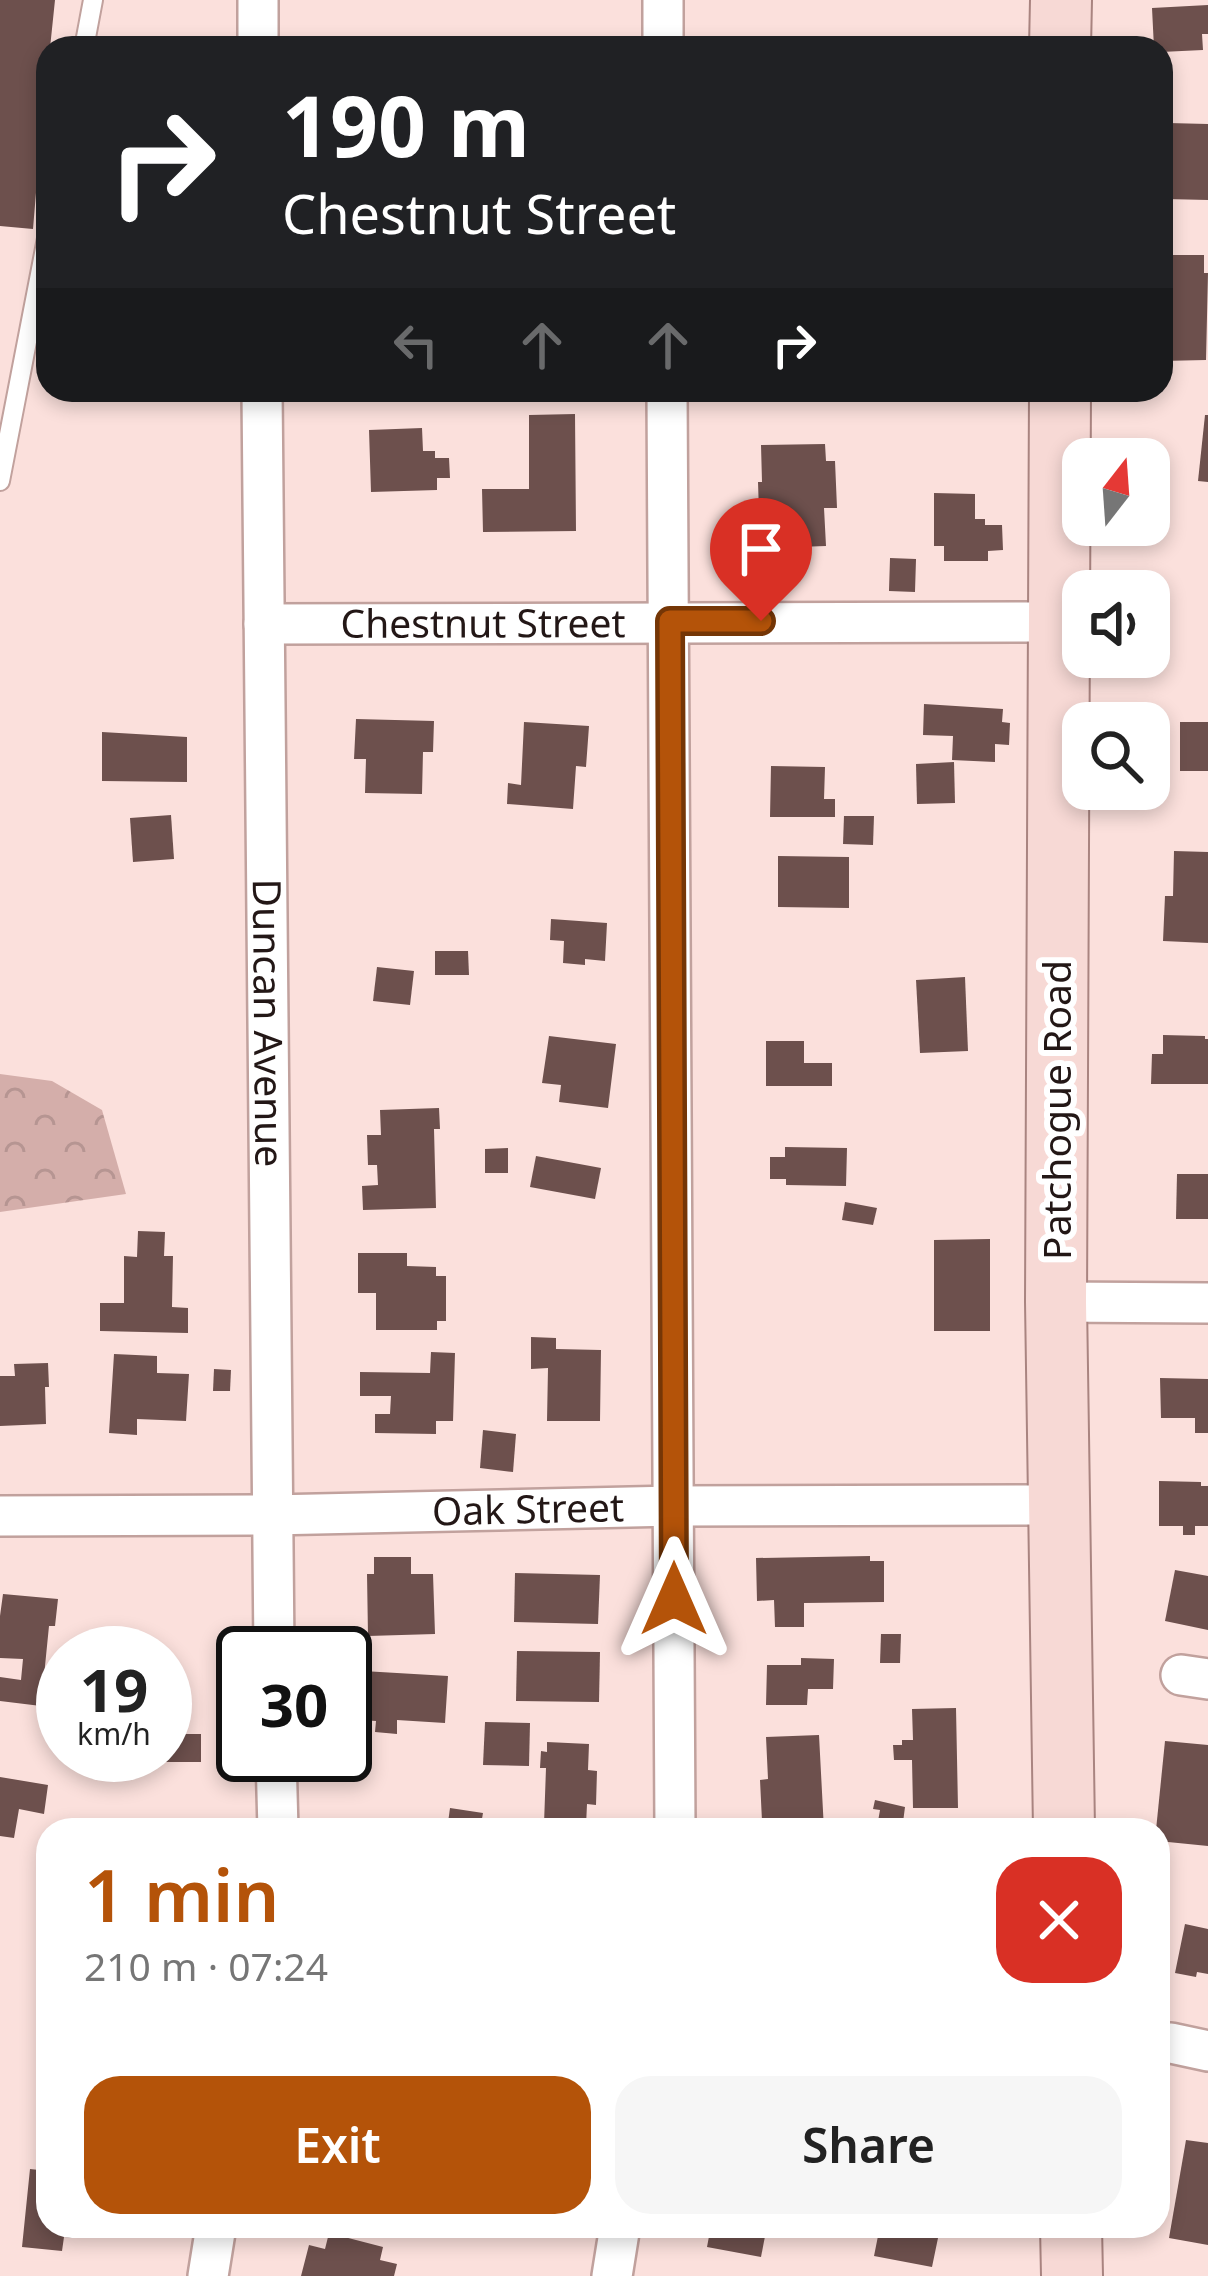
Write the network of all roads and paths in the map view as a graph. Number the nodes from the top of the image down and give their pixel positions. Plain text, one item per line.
1 (93, 0) edge
2 (258, 0) edge
3 (663, 0) edge
4 (1060, 0) edge
5 (86, 36) edge
6 (258, 36) edge
7 (663, 36) edge
8 (1060, 36) edge
9 (36, 295) edge
10 (262, 402) edge
11 (667, 402) edge
12 (1060, 402) edge
13 (0, 481) edge
14 (670, 621) junction
15 (1060, 622) junction
16 (264, 624) junction
17 (1056, 1302) junction
18 (1208, 1303) edge
19 (1058, 1505) junction
20 (674, 1506) junction
21 (271, 1515) junction
22 (0, 1516) edge
23 (273, 1626) edge
24 (277, 1782) edge
25 (278, 1818) edge
26 (675, 1818) edge
27 (1064, 1818) edge
28 (214, 2238) edge
29 (618, 2238) edge
30 (1071, 2238) edge
31 (208, 2276) edge
32 (612, 2276) edge
33 (1072, 2276) edge

1 - 5 lane
2 - 6 street
3 - 7 street
4 - 8 main road
9 - 13 lane
10 - 16 street, Duncan Avenue
11 - 14 street
12 - 15 main road, Patchogue Road
14 - 15 street, Chestnut Street
14 - 16 street, Chestnut Street
14 - 20 street
15 - 17 main road, Patchogue Road
16 - 21 street, Duncan Avenue
17 - 18 street
17 - 19 main road, Patchogue Road
19 - 20 street, Oak Street
19 - 27 main road, Patchogue Road
20 - 21 street, Oak Street
20 - 26 street
21 - 22 street, Oak Street
21 - 23 street, Duncan Avenue
24 - 25 street
28 - 31 street
29 - 32 street
30 - 33 main road

